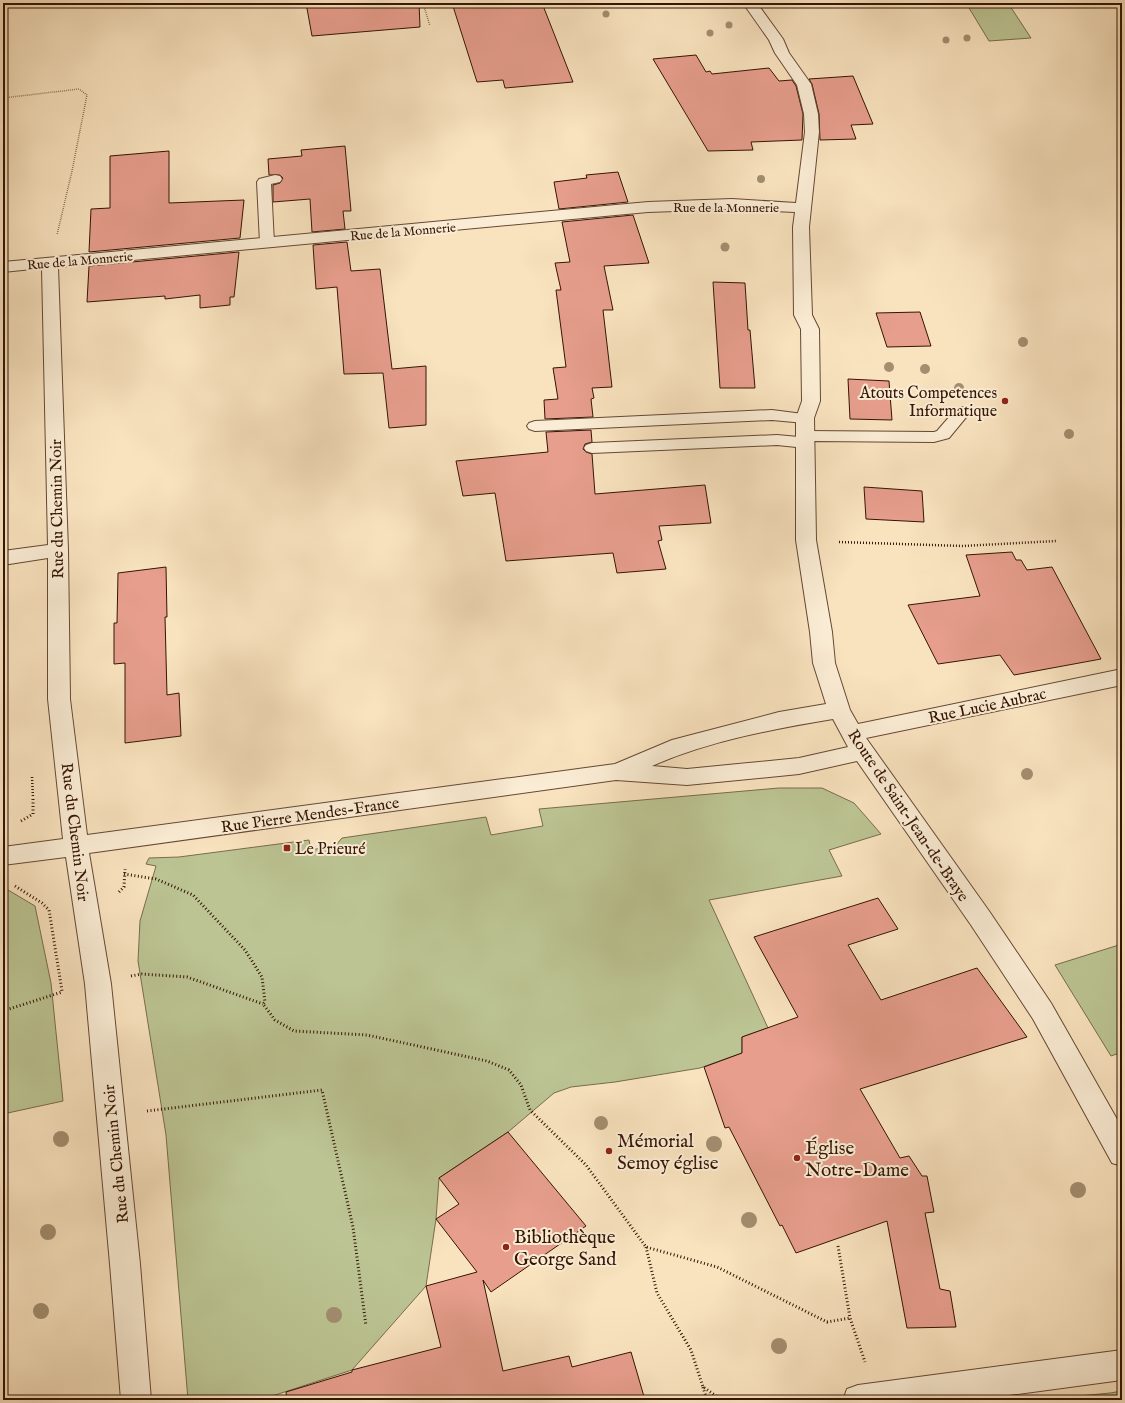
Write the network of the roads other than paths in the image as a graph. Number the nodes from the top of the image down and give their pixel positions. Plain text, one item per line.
1 (750, 3) edge
2 (275, 179) dead end
3 (804, 208) junction
4 (268, 243) junction
5 (50, 262) junction
6 (3, 267) edge
7 (962, 412) dead end
8 (805, 418) junction
9 (535, 426) dead end
10 (806, 440) junction
11 (592, 448) dead end
12 (58, 550) junction
13 (3, 558) edge
14 (1122, 677) edge
15 (839, 710) junction
16 (857, 742) junction
17 (616, 772) junction
18 (76, 845) junction
19 (3, 856) edge
20 (1122, 1154) edge
21 (1122, 1365) edge
22 (136, 1400) edge
23 (858, 1400) edge

1 - 3 street, Route de Saint-Jean-de-Braye
2 - 4 lane
3 - 4 street, Rue de la Monnerie
3 - 8 street, Route de Saint-Jean-de-Braye
4 - 5 street, Rue de la Monnerie
5 - 6 street, Rue de la Monnerie
5 - 12 street, Rue du Chemin Noir
7 - 10 lane
8 - 9 lane
8 - 10 street, Route de Saint-Jean-de-Braye
10 - 11 lane
10 - 15 street, Route de Saint-Jean-de-Braye
12 - 13 street
12 - 18 street, Rue du Chemin Noir
14 - 16 street, Rue Lucie Aubrac
15 - 16 street, Route de Saint-Jean-de-Braye
15 - 17 street, Rue Pierre Mendes-France
16 - 17 street, Rue Pierre Mendes-France
16 - 20 street, Route de Saint-Jean-de-Braye
17 - 18 street, Rue Pierre Mendes-France
18 - 19 street, Rue Pierre Mendes-France
18 - 22 street, Rue du Chemin Noir
21 - 23 street

